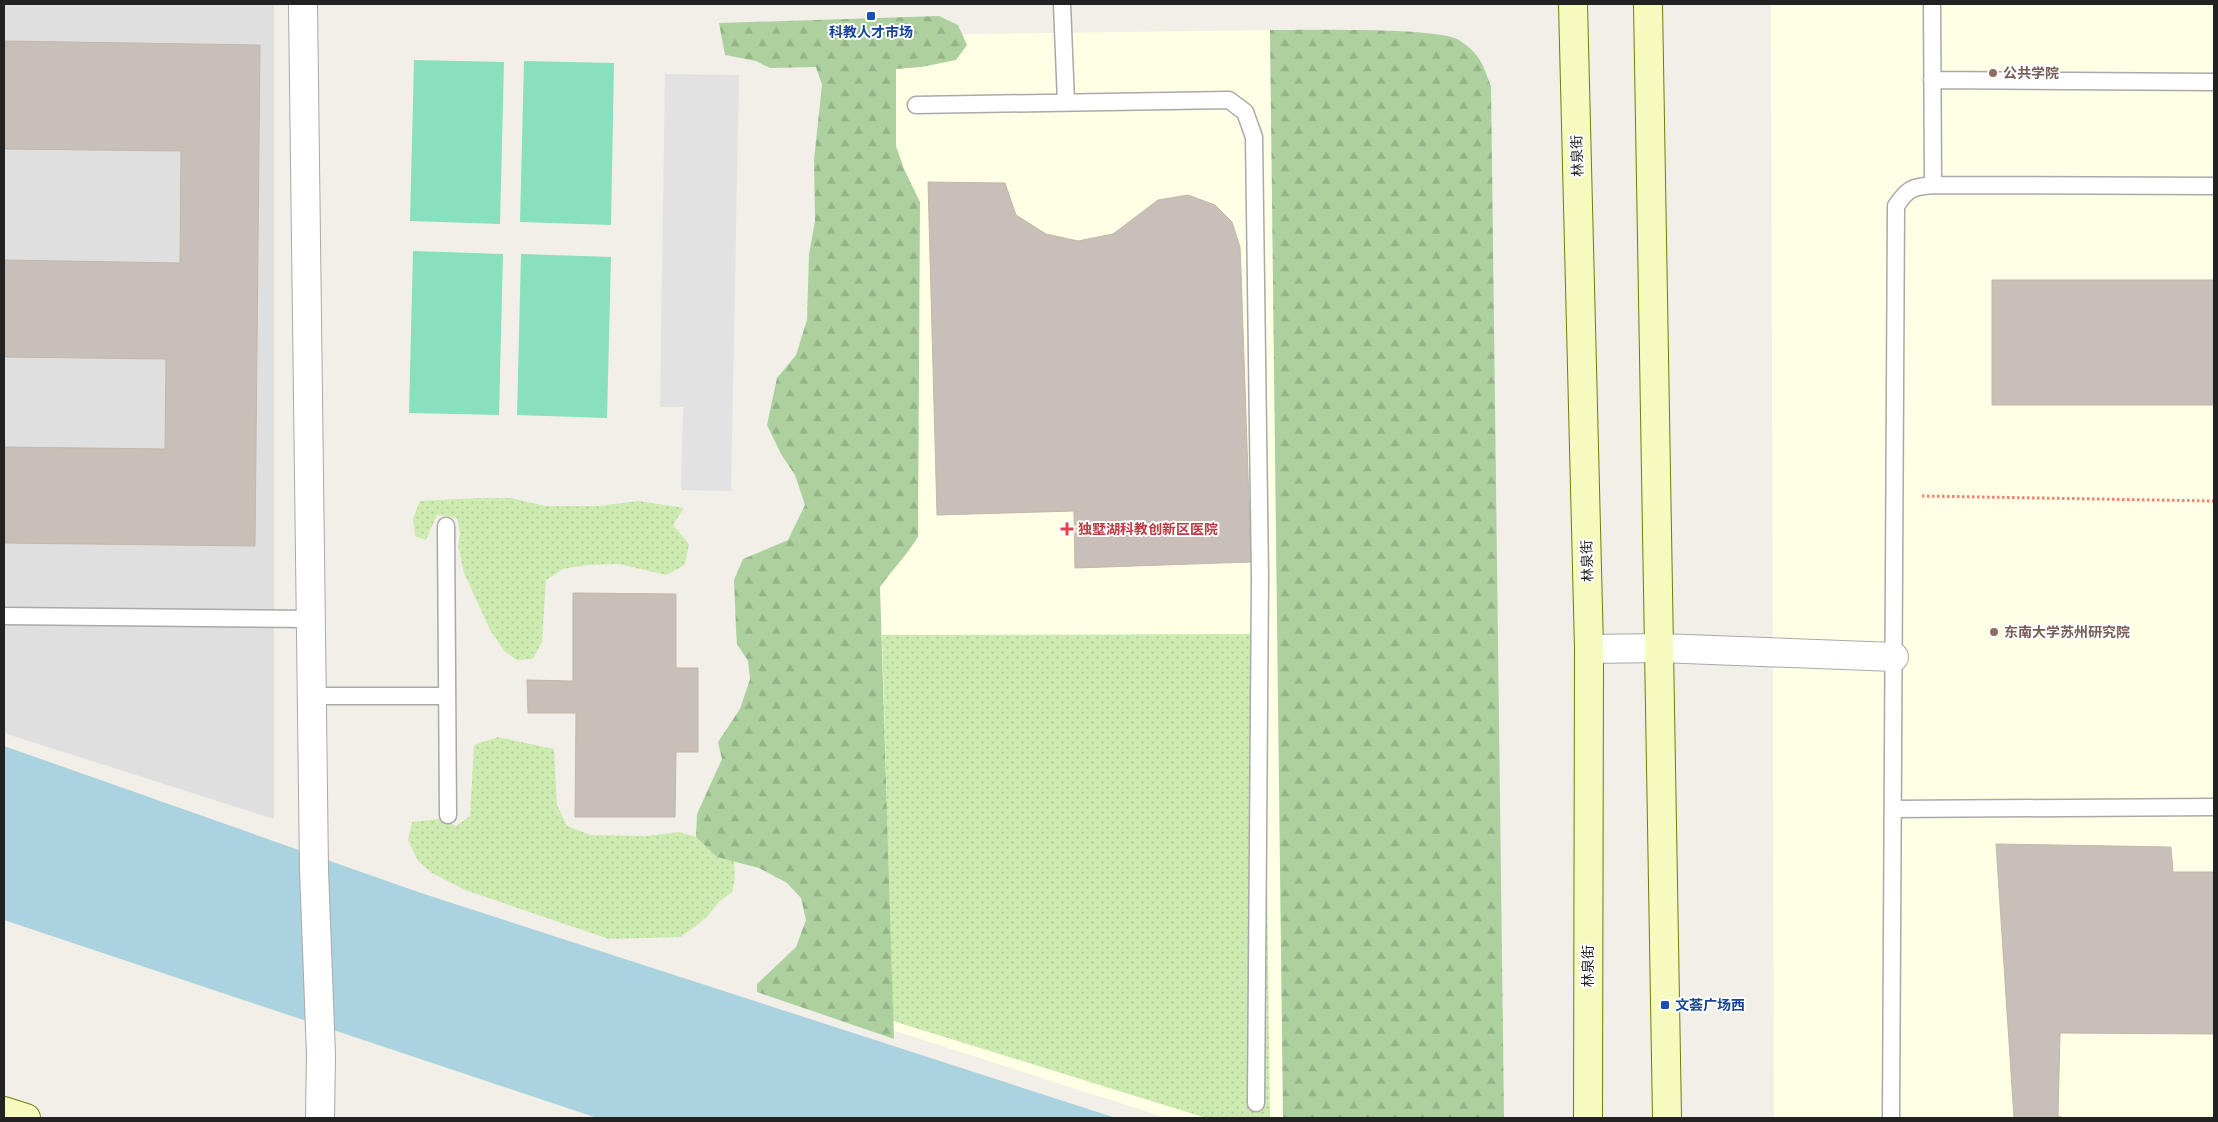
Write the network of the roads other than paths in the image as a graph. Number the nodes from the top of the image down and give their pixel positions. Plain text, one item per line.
1 (303, 4) edge
2 (1062, 4) edge
3 (1572, 4) edge
4 (1648, 4) edge
5 (1932, 4) edge
6 (1932, 80) junction
7 (2214, 82) edge
8 (1066, 102) junction
9 (916, 105) dead end
10 (1933, 185) junction
11 (2214, 186) edge
12 (446, 526) dead end
13 (4, 616) edge
14 (311, 619) junction
15 (1660, 648) junction
16 (1590, 649) junction
17 (1894, 657) junction
18 (312, 696) junction
19 (447, 696) junction
20 (2214, 807) edge
21 (1893, 809) junction
22 (448, 815) dead end
23 (1256, 1103) dead end
24 (4, 1111) edge
25 (26, 1118) edge
26 (320, 1118) edge
27 (1588, 1118) edge
28 (1667, 1118) edge
29 (1892, 1118) edge

1 - 14 street
2 - 8 lane
3 - 16 main road, 林泉街
4 - 15 main road
5 - 6 lane
6 - 7 lane
6 - 10 lane
8 - 9 lane
8 - 23 lane
10 - 11 lane
10 - 17 lane
12 - 19 lane
13 - 14 lane
14 - 18 street
15 - 16 street
15 - 17 street
15 - 28 main road
16 - 27 main road, 林泉街
17 - 21 lane
18 - 19 lane
18 - 26 street
19 - 22 lane
20 - 21 lane
21 - 29 lane
24 - 25 main road

